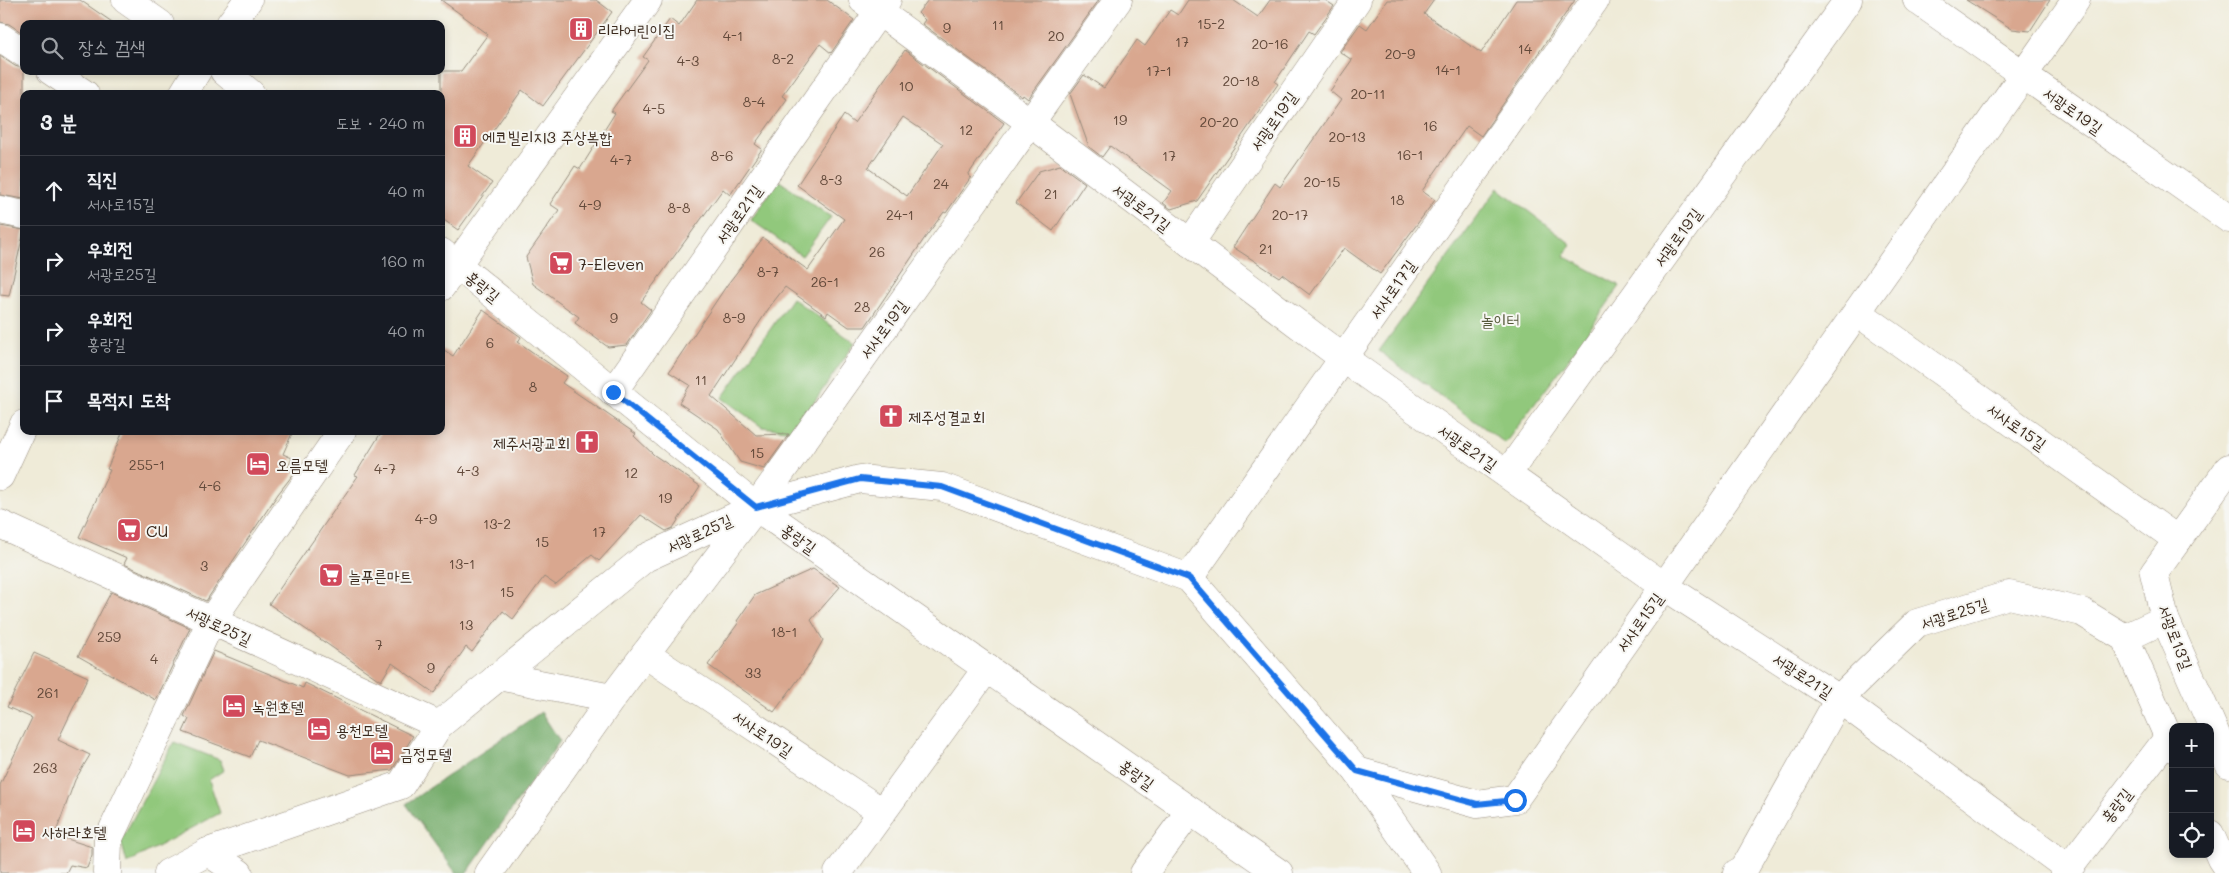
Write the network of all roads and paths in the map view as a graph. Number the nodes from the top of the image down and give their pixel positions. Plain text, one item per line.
1 (126, 0) edge
2 (248, 0) edge
3 (648, 0) edge
4 (1118, 0) edge
5 (1357, 0) edge
6 (1595, 0) edge
7 (1848, 0) edge
8 (1917, 0) edge
9 (2076, 0) edge
10 (876, 4) edge
11 (154, 20) edge
12 (233, 20) edge
13 (0, 37) edge
14 (20, 50) edge
15 (57, 75) edge
16 (195, 75) edge
17 (229, 75) edge
18 (2024, 75) junction
19 (79, 90) edge
20 (185, 90) edge
21 (246, 90) edge
22 (1031, 123) junction
23 (0, 210) edge
24 (20, 214) edge
25 (2229, 219) edge
26 (1190, 243) junction
27 (449, 258) edge
28 (445, 272) edge
29 (1857, 312) junction
30 (1343, 358) junction
31 (613, 392) junction
32 (20, 433) edge
33 (339, 435) edge
34 (2229, 468) edge
35 (1506, 474) junction
36 (0, 476) edge
37 (756, 507) junction
38 (0, 524) edge
39 (2178, 540) junction
40 (1189, 578) junction
41 (1664, 586) junction
42 (2165, 619) junction
43 (211, 621) junction
44 (2125, 638) junction
45 (645, 654) junction
46 (986, 668) junction
47 (498, 676) junction
48 (612, 698) junction
49 (1839, 699) junction
50 (439, 725) junction
51 (2169, 741) edge
52 (2169, 744) edge
53 (2229, 764) edge
54 (1357, 771) junction
55 (1190, 811) junction
56 (882, 812) junction
57 (2214, 842) edge
58 (208, 852) junction
59 (1749, 869) edge
60 (2067, 870) edge
61 (2229, 871) edge
62 (107, 873) edge
63 (168, 873) edge
64 (239, 873) edge
65 (489, 873) edge
66 (838, 873) edge
67 (1144, 873) edge
68 (1279, 873) edge
69 (1427, 873) edge

1 - 11 street
2 - 12 street
3 - 27 street
4 - 22 street, 서사로19길
5 - 26 street, 서광로19길
6 - 30 street, 서사로17길
7 - 35 street, 서광로19길
8 - 18 street, 서광로19길
9 - 18 street, 서사로15길
10 - 22 street, 서광로21길
10 - 31 street, 서광로21길
13 - 14 street
15 - 19 street
16 - 20 street
17 - 21 street
18 - 25 street, 서광로19길
18 - 29 street, 서사로15길
22 - 26 street, 서광로21길
22 - 37 street, 서사로19길
23 - 24 street
26 - 30 street, 서광로21길
27 - 28 street, 홍랑길
27 - 31 street, 홍랑길
29 - 39 street, 서사로15길
29 - 41 street, 서사로15길
30 - 35 street, 서광로21길
30 - 40 street, 서사로17길
31 - 37 street, 홍랑길
32 - 36 street
33 - 43 street
34 - 39 street, 서광로13길
35 - 41 street, 서광로21길
37 - 40 street, 서광로25길
37 - 45 street, 서사로19길
37 - 46 street, 홍랑길
37 - 47 street, 서광로25길
38 - 43 street, 서광로25길
39 - 42 street, 서광로13길
40 - 54 street, 서광로25길
41 - 49 street, 서광로21길
41 - 54 street, 서사로15길
42 - 44 street
42 - 53 street, 서광로13길
43 - 50 street, 서광로25길
43 - 62 street
44 - 49 street, 서광로25길
44 - 51 street
45 - 48 street, 서사로19길
45 - 56 street, 서사로19길
46 - 55 street, 홍랑길
46 - 56 street
47 - 48 street
47 - 50 street, 서광로25길
48 - 65 street, 서사로19길
49 - 59 street, 서광로25길
49 - 60 street, 서광로21길
50 - 58 street, 서광로25길
52 - 60 street, 홍랑길
54 - 69 street, 서광로25길
55 - 67 street
55 - 68 street, 홍랑길
56 - 66 street
57 - 61 street
58 - 63 street, 서광로25길
58 - 64 street

